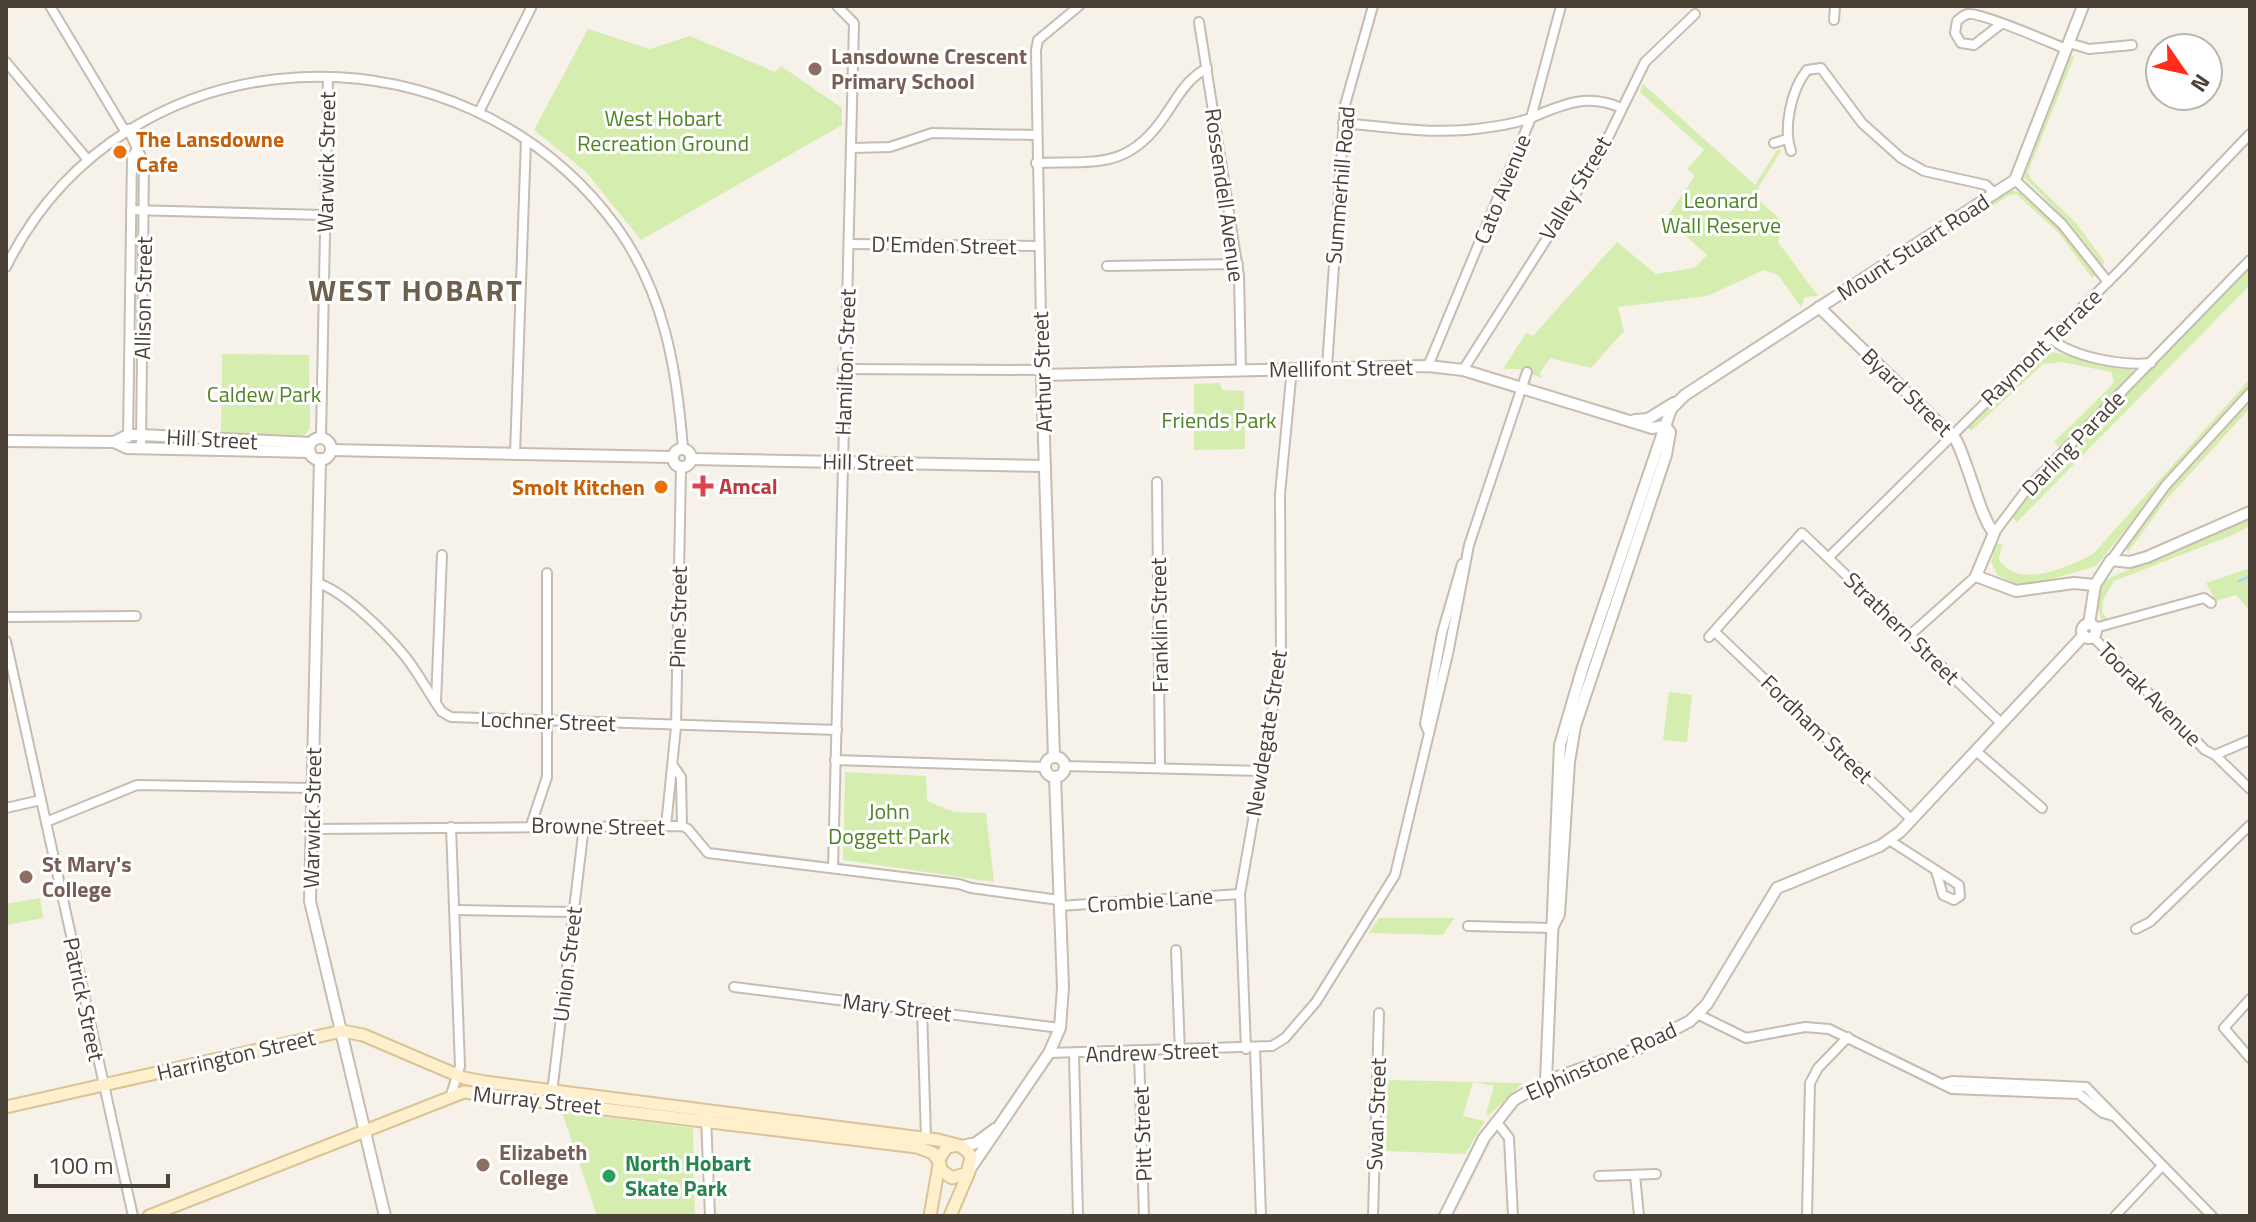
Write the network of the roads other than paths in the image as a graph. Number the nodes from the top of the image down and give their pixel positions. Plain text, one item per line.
1 (50, 6) edge
2 (532, 6) edge
3 (837, 6) edge
4 (1079, 6) edge
5 (1373, 6) edge
6 (1561, 6) edge
7 (1835, 6) edge
8 (2083, 6) edge
9 (1695, 14) dead end
10 (1834, 20) dead end
11 (1199, 22) dead end
12 (2001, 24) junction
13 (2132, 45) dead end
14 (2067, 46) junction
15 (6, 62) edge
16 (1207, 68) junction
17 (328, 77) junction
18 (1621, 108) junction
19 (480, 110) junction
20 (1531, 118) junction
21 (1343, 123) junction
22 (127, 130) junction
23 (2250, 134) edge
24 (1036, 135) junction
25 (1787, 139) junction
26 (526, 140) junction
27 (1774, 143) dead end
28 (852, 148) junction
29 (137, 149) junction
30 (1791, 151) dead end
31 (88, 160) junction
32 (1036, 163) junction
33 (2015, 180) junction
34 (1995, 194) junction
35 (131, 210) junction
36 (144, 210) junction
37 (325, 215) junction
38 (849, 244) junction
39 (1038, 246) junction
40 (2250, 260) edge
41 (1238, 264) junction
42 (1107, 266) dead end
43 (6, 267) edge
44 (2108, 282) junction
45 (1819, 307) junction
46 (2050, 338) junction
47 (2151, 363) junction
48 (1428, 366) junction
49 (1327, 367) junction
50 (1292, 368) junction
51 (843, 369) junction
52 (1241, 370) junction
53 (1463, 370) junction
54 (1527, 372) dead end
55 (1042, 373) junction
56 (1521, 389) junction
57 (2250, 393) edge
58 (1676, 402) junction
59 (1648, 419) junction
60 (1633, 421) junction
61 (1665, 426) junction
62 (128, 435) junction
63 (141, 435) junction
64 (1952, 435) junction
65 (6, 441) edge
66 (114, 442) junction
67 (127, 448) junction
68 (141, 448) junction
69 (315, 448) junction
70 (683, 449) junction
71 (515, 454) junction
72 (672, 457) junction
73 (691, 459) junction
74 (842, 461) junction
75 (1045, 466) junction
76 (681, 467) junction
77 (1157, 482) dead end
78 (2250, 512) edge
79 (1994, 533) junction
80 (442, 555) dead end
81 (1829, 557) junction
82 (2111, 560) junction
83 (547, 573) dead end
84 (1976, 576) junction
85 (317, 583) junction
86 (2095, 585) junction
87 (2211, 603) dead end
88 (136, 616) dead end
89 (6, 617) edge
90 (2090, 631) junction
91 (1910, 635) junction
92 (1715, 636) joint
93 (6, 641) edge
94 (436, 704) junction
95 (548, 719) junction
96 (2001, 723) junction
97 (676, 727) junction
98 (837, 730) junction
99 (2250, 740) edge
100 (1976, 751) junction
101 (2215, 755) junction
102 (1054, 757) junction
103 (835, 760) junction
104 (673, 766) junction
105 (1065, 766) junction
106 (1045, 767) junction
107 (1160, 768) junction
108 (1261, 771) junction
109 (1055, 777) junction
110 (313, 788) junction
111 (2250, 789) edge
112 (41, 800) junction
113 (6, 808) edge
114 (2042, 808) dead end
115 (1912, 820) junction
116 (46, 822) junction
117 (531, 825) junction
118 (2250, 825) edge
119 (584, 826) junction
120 (666, 826) junction
121 (682, 826) junction
122 (451, 827) junction
123 (312, 829) junction
124 (1889, 840) junction
125 (833, 868) junction
126 (1936, 871) dead end
127 (1240, 894) junction
128 (1059, 903) junction
129 (455, 910) junction
130 (573, 912) junction
131 (1468, 926) dead end
132 (1552, 928) junction
133 (2136, 929) dead end
134 (1176, 950) dead end
135 (734, 987) dead end
136 (2250, 999) edge
137 (922, 1009) junction
138 (1379, 1013) dead end
139 (1699, 1015) junction
140 (1060, 1028) junction
141 (342, 1031) junction
142 (1848, 1037) junction
143 (1250, 1049) junction
144 (1180, 1052) junction
145 (1049, 1053) junction
146 (1139, 1053) junction
147 (1074, 1055) junction
148 (2250, 1058) edge
149 (459, 1076) junction
150 (1546, 1081) junction
151 (103, 1086) junction
152 (451, 1095) junction
153 (552, 1096) junction
154 (6, 1107) edge
155 (706, 1115) junction
156 (1496, 1121) junction
157 (997, 1128) junction
158 (365, 1129) junction
159 (926, 1137) junction
160 (960, 1146) junction
161 (939, 1164) junction
162 (2162, 1166) junction
163 (970, 1170) junction
164 (1656, 1174) dead end
165 (1635, 1175) junction
166 (1599, 1176) dead end
167 (133, 1216) edge
168 (149, 1216) edge
169 (385, 1216) edge
170 (710, 1216) edge
171 (930, 1216) edge
172 (950, 1216) edge
173 (1078, 1216) edge
174 (1144, 1216) edge
175 (1261, 1216) edge
176 (1373, 1216) edge
177 (1445, 1216) edge
178 (1513, 1216) edge
179 (1639, 1216) edge
180 (1807, 1216) edge
181 (2115, 1216) edge
182 (2212, 1216) edge

1 - 22 street, Allison Street
2 - 19 street
3 - 28 street, Hamilton Street
4 - 24 street, Arthur Street
5 - 21 street, Summerhill Road
6 - 20 street, Cato Avenue
7 - 10 street
8 - 14 street
9 - 18 street, Valley Street
11 - 16 street, Rossendell Avenue
12 - 12 street
12 - 14 street
13 - 14 street
14 - 33 street
15 - 31 street
16 - 32 street
16 - 41 street, Rossendell Avenue
17 - 19 street
17 - 22 street
17 - 37 street, Warwick Street
18 - 20 street
18 - 53 street, Valley Street
19 - 26 street
20 - 21 street
20 - 48 street, Cato Avenue
21 - 49 street, Summerhill Road
22 - 29 street, Allison Street
22 - 31 street
23 - 44 street, Raymont Terrace
24 - 28 street
24 - 32 street, Arthur Street
25 - 27 street
25 - 30 street
25 - 34 street
26 - 70 street
26 - 71 street
28 - 38 street, Hamilton Street
29 - 35 street, Allison Street
29 - 36 street, Allison Street
31 - 43 street
32 - 39 street, Arthur Street
33 - 34 street, Mount Stuart Road
33 - 44 street
34 - 45 street, Mount Stuart Road
35 - 36 street
35 - 62 street, Allison Street
36 - 37 street
36 - 63 street, Allison Street
37 - 69 street, Warwick Street
38 - 39 street, D'Emden Street
38 - 51 street, Hamilton Street
39 - 55 street, Arthur Street
40 - 47 street, Darling Parade
41 - 42 street
41 - 52 street, Rossendell Avenue
44 - 46 street, Raymont Terrace
45 - 58 street, Mount Stuart Road
45 - 64 street, Byard Street
46 - 47 street
46 - 64 street, Raymont Terrace
47 - 79 street, Darling Parade
48 - 49 street, Mellifont Street
48 - 53 street, Mellifont Street
49 - 50 street, Mellifont Street
50 - 52 street, Mellifont Street
50 - 108 street, Newdegate Street
51 - 55 street
51 - 74 street, Hamilton Street
52 - 55 street, Mellifont Street
53 - 56 street, Mellifont Street
54 - 56 street
55 - 75 street, Arthur Street
56 - 60 street, Mellifont Street
56 - 143 street
57 - 82 street
58 - 59 street, Mellifont Street
58 - 61 street
59 - 60 street, Mellifont Street
59 - 61 street, Mellifont Street
60 - 61 street, Mellifont Street
61 - 132 street
62 - 63 street, Hill Street
62 - 66 street, Hill Street
62 - 67 street, Allison Street
63 - 68 street, Allison Street
63 - 69 street, Hill Street
64 - 79 street, Byard Street
64 - 81 street, Raymont Terrace
65 - 66 street, Hill Street
66 - 67 street, Hill Street
67 - 68 street, Hill Street
68 - 69 street, Hill Street
69 - 71 street
69 - 85 street, Warwick Street
70 - 72 street
70 - 73 street
71 - 72 street
72 - 76 street
73 - 74 street, Hill Street
73 - 76 street
74 - 75 street, Hill Street
74 - 98 street, Hamilton Street
75 - 102 street, Arthur Street
76 - 97 street, Pine Street
77 - 107 street, Franklin Street
78 - 82 street
79 - 84 street, Darling Parade
80 - 94 street
81 - 91 street, Strathern Street
81 - 92 street, Strathern Street
82 - 86 street
83 - 95 street
84 - 86 street
84 - 91 street, Darling Parade
85 - 94 street
85 - 110 street, Warwick Street
86 - 90 street
87 - 90 street
88 - 89 street
90 - 96 street, Elphinstone Road
90 - 101 street, Toorak Avenue
91 - 96 street, Strathern Street
92 - 115 street, Fordham Street
93 - 112 street, Patrick Street
94 - 95 street, Lochner Street
95 - 97 street, Lochner Street
95 - 117 street
96 - 100 street, Elphinstone Road
97 - 98 street, Lochner Street
97 - 104 street, Pine Street
98 - 103 street, Hamilton Street
99 - 101 street, Toorak Avenue
100 - 114 street
100 - 115 street, Elphinstone Road
101 - 111 street
102 - 105 street
102 - 106 street
103 - 106 street
103 - 125 street, Hamilton Street
104 - 120 street, Pine Street
104 - 121 street, Pine Street
105 - 107 street
105 - 109 street
106 - 109 street
107 - 108 street
108 - 127 street, Newdegate Street
109 - 128 street
110 - 116 street
110 - 123 street, Warwick Street
112 - 113 street
112 - 116 street, Patrick Street
115 - 124 street, Elphinstone Road
116 - 151 street, Patrick Street
117 - 119 street, Browne Street
117 - 122 street, Browne Street
118 - 133 street
119 - 120 street, Browne Street
119 - 130 street, Union Street
120 - 121 street, Browne Street
121 - 125 street, Browne Street
122 - 123 street, Browne Street
122 - 129 street
123 - 141 street, Warwick Street
124 - 126 street
124 - 139 street, Elphinstone Road
125 - 128 street, Browne Street
127 - 128 street, Crombie Lane
127 - 143 street, Newdegate Street
128 - 140 street
129 - 130 street
129 - 149 street
130 - 153 street, Union Street
131 - 132 street
132 - 150 street
134 - 144 street
135 - 137 street, Mary Street
136 - 148 street
137 - 140 street, Mary Street
137 - 159 street
138 - 176 street, Swan Street
139 - 142 street
139 - 150 street, Elphinstone Road
140 - 145 street
141 - 149 main road, Harrington Street
141 - 151 main road, Harrington Street
141 - 158 street, Warwick Street
142 - 162 street
142 - 180 street
143 - 144 street, Andrew Street
143 - 175 street, Newdegate Street
144 - 146 street, Andrew Street
145 - 147 street, Andrew Street
145 - 157 street
146 - 147 street, Andrew Street
146 - 174 street, Pitt Street
147 - 173 street
149 - 152 street
149 - 153 main road, Murray Street
150 - 156 street, Elphinstone Road
151 - 154 main road, Harrington Street
151 - 167 street, Patrick Street
152 - 153 main road, Murray Street
152 - 158 main road, Murray Street
153 - 155 main road, Murray Street
155 - 159 main road, Murray Street
155 - 161 main road, Murray Street
155 - 170 street
156 - 177 street, Elphinstone Road
156 - 178 street
157 - 160 street
157 - 163 street
158 - 168 main road, Murray Street
158 - 169 street, Warwick Street
159 - 160 main road, Murray Street
160 - 161 main road
160 - 163 main road
161 - 163 main road
161 - 171 main road
162 - 181 street
162 - 182 street
163 - 172 main road
164 - 165 street
165 - 166 street
165 - 179 street

